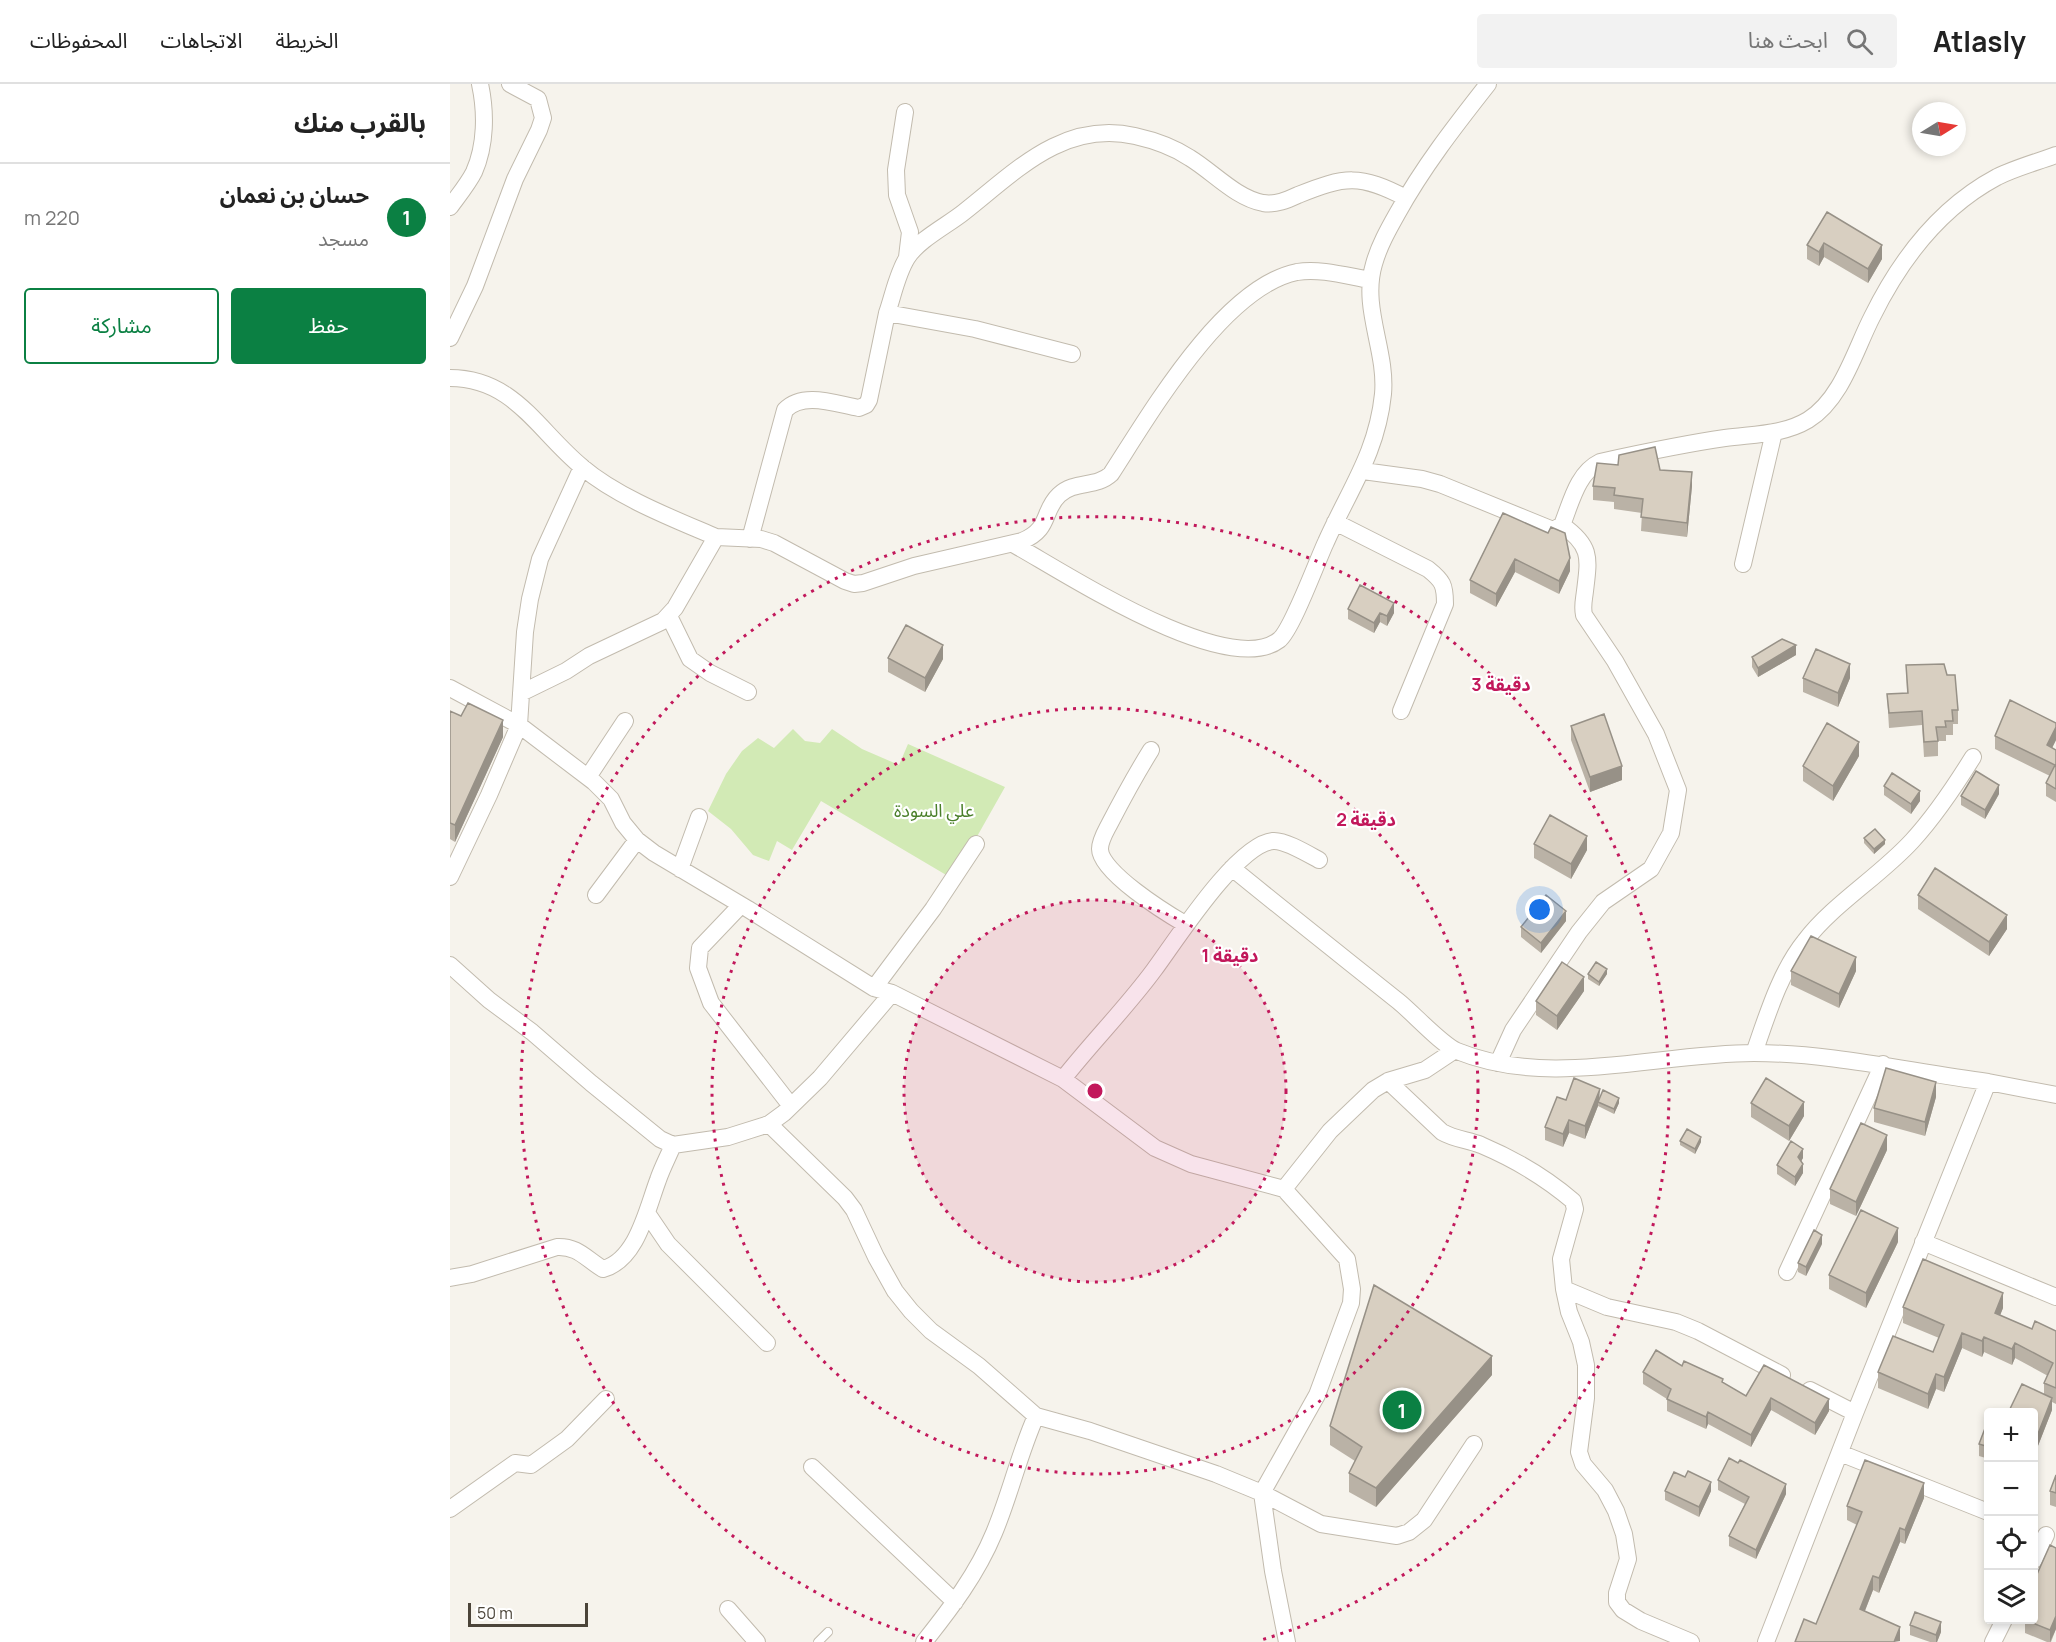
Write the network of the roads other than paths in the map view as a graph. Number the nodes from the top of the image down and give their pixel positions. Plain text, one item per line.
1 (480, 84) edge
2 (510, 84) edge
3 (1488, 84) edge
4 (905, 112) dead end
5 (2056, 154) edge
6 (1406, 198) junction
7 (450, 207) edge
8 (907, 257) junction
9 (1370, 280) junction
10 (887, 313) junction
11 (450, 338) edge
12 (1072, 354) dead end
13 (450, 378) edge
14 (1774, 432) junction
15 (582, 467) junction
16 (1363, 471) junction
17 (1335, 522) junction
18 (1562, 525) junction
19 (716, 537) junction
20 (750, 539) junction
21 (1013, 544) junction
22 (1743, 564) dead end
23 (669, 616) junction
24 (450, 688) edge
25 (748, 692) dead end
26 (521, 693) junction
27 (1401, 711) dead end
28 (625, 721) dead end
29 (519, 725) junction
30 (1151, 750) dead end
31 (1973, 757) dead end
32 (588, 777) junction
33 (699, 817) dead end
34 (637, 840) junction
35 (976, 844) dead end
36 (1319, 860) dead end
37 (1232, 868) junction
38 (680, 869) junction
39 (450, 877) edge
40 (596, 895) dead end
41 (741, 905) junction
42 (1185, 924) junction
43 (450, 965) edge
44 (874, 988) junction
45 (892, 993) junction
46 (1455, 1050) junction
47 (1754, 1053) junction
48 (1497, 1063) junction
49 (1883, 1065) junction
50 (1063, 1079) junction
51 (1388, 1081) junction
52 (1988, 1082) junction
53 (2056, 1095) edge
54 (791, 1106) junction
55 (769, 1124) junction
56 (673, 1145) junction
57 (1284, 1189) junction
58 (647, 1213) junction
59 (1923, 1242) junction
60 (1786, 1272) dead end
61 (450, 1278) edge
62 (1564, 1289) junction
63 (2056, 1297) edge
64 (767, 1343) dead end
65 (606, 1398) dead end
66 (1855, 1413) junction
67 (1036, 1416) junction
68 (1474, 1444) dead end
69 (1840, 1453) junction
70 (812, 1467) dead end
71 (1262, 1493) junction
72 (450, 1509) edge
73 (1984, 1510) edge
74 (2045, 1535) edge
75 (2038, 1551) edge
76 (955, 1602) junction
77 (728, 1609) dead end
78 (2002, 1624) edge
79 (828, 1632) dead end
80 (758, 1642) edge
81 (818, 1642) edge
82 (924, 1642) edge
83 (1287, 1642) edge
84 (1691, 1642) edge
85 (1766, 1642) edge
86 (1993, 1642) edge

1 - 7 street
2 - 11 street
3 - 6 street
4 - 8 street
5 - 14 street
6 - 8 street
6 - 9 street
8 - 10 street
9 - 16 street
9 - 21 street
10 - 12 street
10 - 20 street
13 - 15 street
14 - 18 street
14 - 22 street
15 - 19 street
15 - 26 street
16 - 17 street
16 - 18 street
17 - 21 street
17 - 27 street
18 - 48 street
19 - 20 street
19 - 23 street
20 - 21 street
23 - 25 street
23 - 26 street
24 - 29 street
26 - 29 street
28 - 32 street
29 - 32 street
29 - 39 street
30 - 42 street
31 - 47 street
32 - 34 street
33 - 38 street
34 - 38 street
34 - 40 street
35 - 44 street
36 - 37 street
37 - 42 street
37 - 46 street
38 - 41 street
41 - 44 street
41 - 54 street
42 - 50 street
43 - 56 street
44 - 45 street
45 - 50 street
45 - 54 street
46 - 48 street
46 - 51 street
47 - 48 street
47 - 49 street
49 - 52 street
49 - 60 street
50 - 57 street
51 - 57 street
51 - 62 street
52 - 53 street
52 - 59 street
54 - 55 street
55 - 56 street
55 - 67 street
56 - 58 street
57 - 71 street
58 - 61 street
58 - 64 street
59 - 63 street
59 - 66 street
62 - 66 street
62 - 84 street
65 - 72 street
66 - 69 street
67 - 71 street
67 - 76 street
68 - 71 street
69 - 73 street
69 - 85 street
70 - 76 street
71 - 83 street
74 - 75 street
76 - 82 street
77 - 80 street
78 - 86 street
79 - 81 lane

